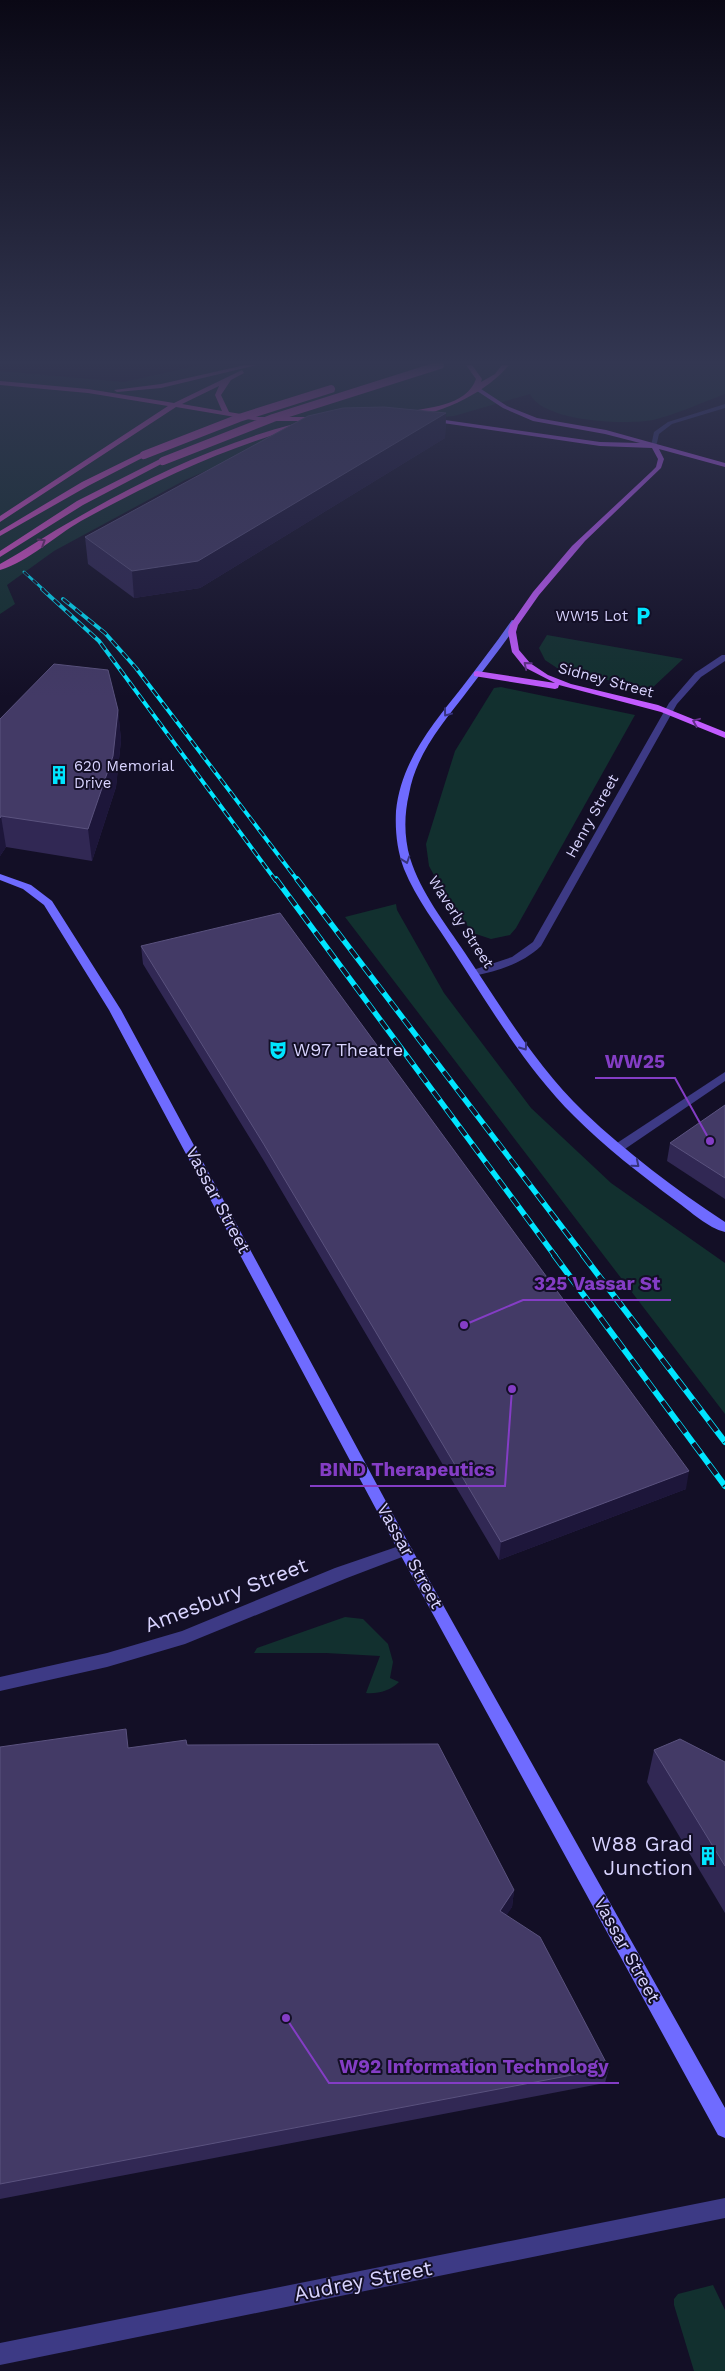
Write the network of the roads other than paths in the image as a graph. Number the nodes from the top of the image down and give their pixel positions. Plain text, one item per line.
1 (67, 476) edge
2 (103, 476) edge
3 (134, 476) edge
4 (165, 476) edge
5 (650, 476) edge
6 (0, 520) edge
7 (0, 534) edge
8 (0, 556) edge
9 (0, 567) edge
10 (515, 622) junction
11 (725, 657) edge
12 (477, 674) junction
13 (587, 691) junction
14 (668, 711) junction
15 (725, 735) edge
16 (0, 877) edge
17 (474, 973) junction
18 (725, 1076) edge
19 (618, 1148) junction
20 (725, 1228) edge
21 (405, 1550) junction
22 (0, 1684) edge
23 (725, 2128) edge
24 (725, 2208) edge
25 (0, 2354) edge

1 - 6 highway
2 - 7 highway, bridge
3 - 8 highway, bridge
9 -> 4 highway
5 - 10 main road, Waverly Street
10 - 12 main road, Waverly Street
13 -> 10 main road, Sidney Street
11 - 14 street, Henry Street
12 - 13 main road
12 -> 17 main road, Waverly Street
13 - 14 main road, Sidney Street
15 -> 14 main road, Sidney Street
14 - 17 street, Henry Street
16 - 21 main road, Vassar Street
17 -> 19 main road, Waverly Street
18 - 19 street
19 -> 20 main road, Waverly Street
21 - 22 street, Amesbury Street
21 - 23 main road, Vassar Street
24 - 25 street, Audrey Street

